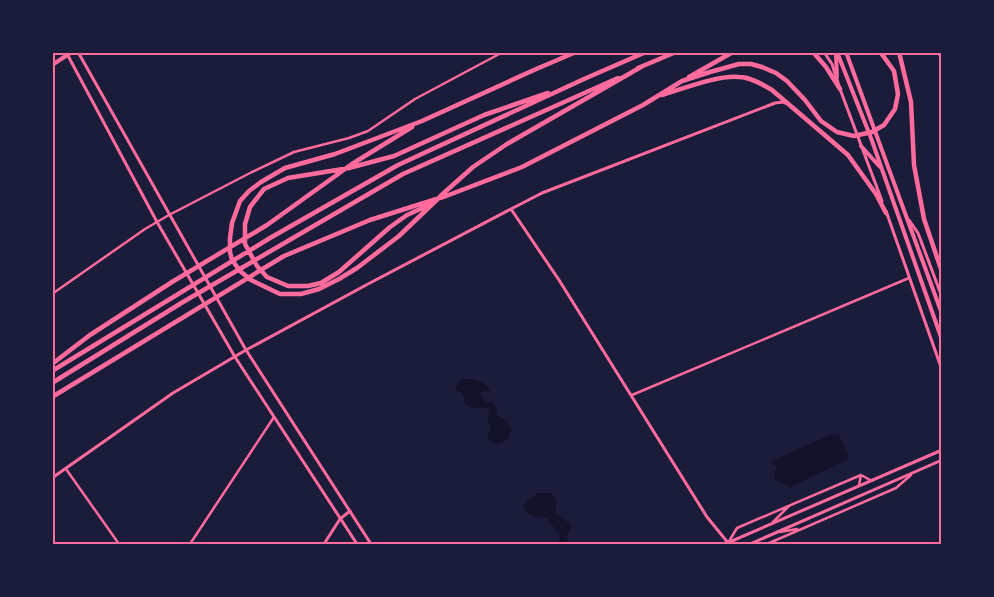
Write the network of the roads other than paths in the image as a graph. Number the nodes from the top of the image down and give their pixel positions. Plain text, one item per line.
1 (72, 52) edge
2 (78, 52) edge
3 (503, 52) edge
4 (576, 52) edge
5 (646, 52) edge
6 (676, 52) edge
7 (733, 52) edge
8 (812, 52) edge
9 (824, 52) edge
10 (836, 52) edge
11 (846, 52) edge
12 (880, 52) edge
13 (899, 52) edge
14 (67, 54) edge
15 (52, 65) edge
16 (641, 67) junction
17 (837, 77) junction
18 (682, 81) junction
19 (573, 84) junction
20 (840, 89) junction
21 (656, 97) junction
22 (792, 107) junction
23 (422, 121) junction
24 (861, 146) junction
25 (881, 168) junction
26 (446, 196) junction
27 (511, 209) junction
28 (886, 212) junction
29 (906, 214) junction
30 (169, 215) junction
31 (157, 222) junction
32 (942, 272) edge
33 (909, 278) junction
34 (52, 294) edge
35 (942, 297) edge
36 (942, 314) edge
37 (942, 340) edge
38 (246, 350) junction
39 (235, 357) junction
40 (52, 364) edge
41 (942, 370) edge
42 (52, 371) edge
43 (52, 383) edge
44 (632, 395) junction
45 (52, 397) edge
46 (274, 417) junction
47 (942, 450) edge
48 (942, 460) edge
49 (66, 469) junction
50 (913, 472) junction
51 (861, 475) junction
52 (52, 478) edge
53 (872, 480) junction
54 (858, 486) junction
55 (790, 505) junction
56 (350, 511) junction
57 (340, 519) junction
58 (772, 524) junction
59 (800, 529) junction
60 (776, 533) junction
61 (119, 544) edge
62 (190, 544) edge
63 (324, 544) edge
64 (357, 544) edge
65 (372, 544) edge
66 (714, 544) edge
67 (727, 544) edge
68 (750, 544) edge
69 (767, 544) edge

1 - 14 main road
2 - 30 street
3 - 30 street
4 - 23 highway
5 - 19 highway
6 - 16 highway
7 - 18 highway
8 - 20 highway
9 - 17 street
10 - 17 main road
10 - 25 main road
11 - 29 main road
12 - 18 highway
13 - 32 highway
14 - 15 main road
14 - 31 street
16 - 23 highway
16 - 43 highway
17 - 20 street
18 - 21 highway
19 - 26 highway
19 - 42 highway
20 - 24 street
21 - 22 highway
21 - 26 highway
22 - 27 street
22 - 28 highway
23 - 40 highway
24 - 25 main road
24 - 28 street
25 - 37 main road
26 - 45 highway
27 - 38 street
27 - 44 street
28 - 33 street
29 - 35 street
29 - 36 main road
30 - 31 street
30 - 38 street
31 - 34 street
31 - 39 street
33 - 41 street
33 - 44 street
38 - 39 street
38 - 56 street
39 - 46 street
39 - 49 street
44 - 67 street
46 - 57 street
46 - 62 street
47 - 53 street
48 - 50 street
49 - 52 street
49 - 61 street
50 - 59 street
50 - 60 street
51 - 53 street
51 - 54 street
51 - 55 street
53 - 54 street
54 - 58 street
55 - 58 street
55 - 67 street
56 - 57 street
56 - 65 street
57 - 63 street
57 - 64 street
58 - 67 street
59 - 60 street
59 - 69 street
60 - 68 street
66 - 67 street

